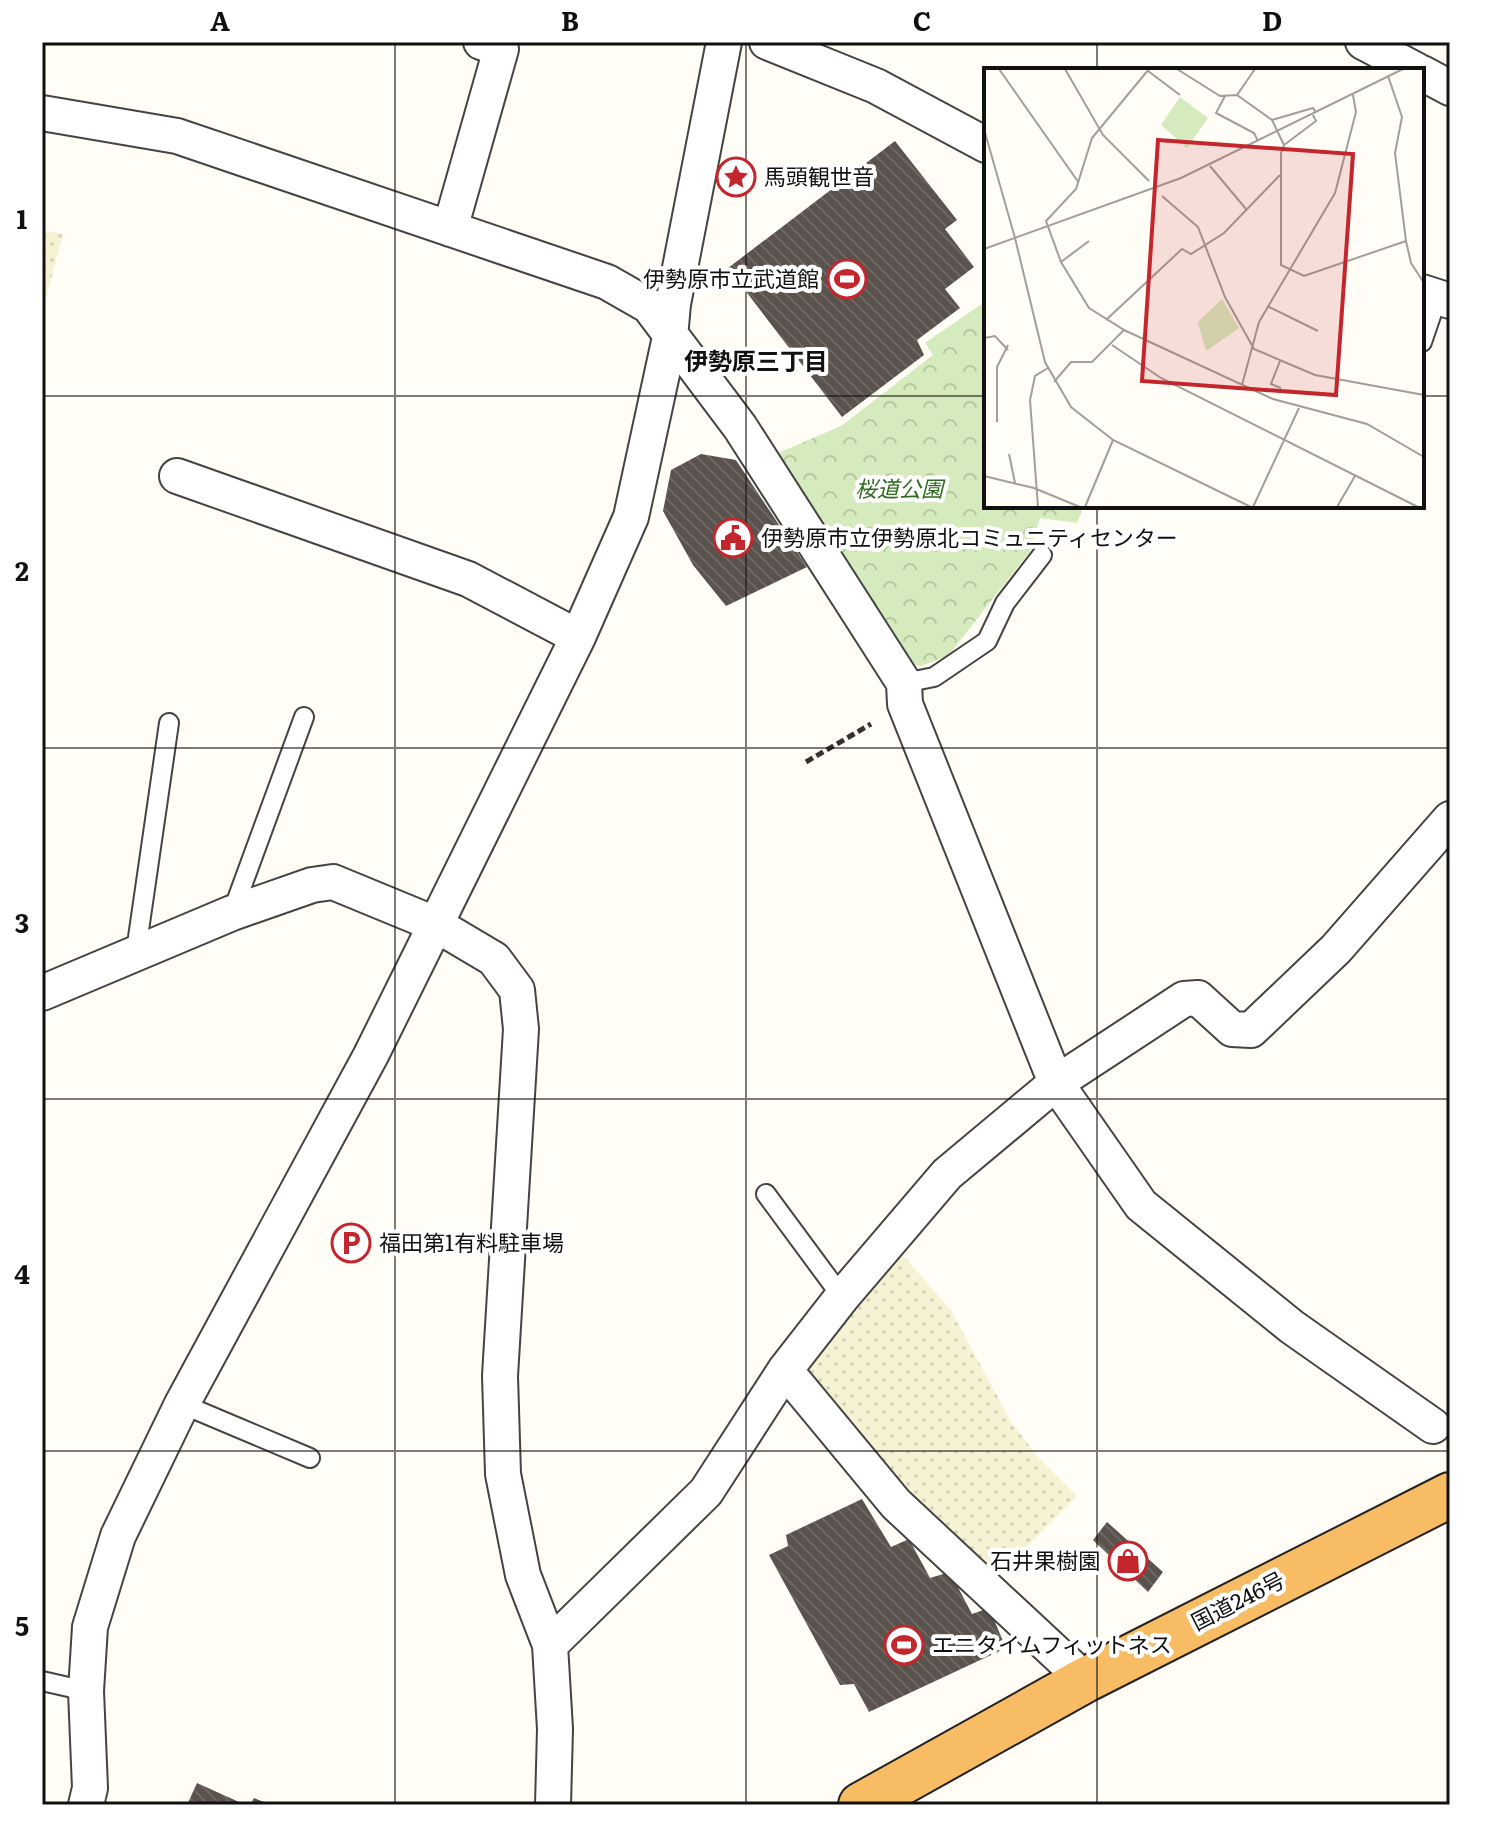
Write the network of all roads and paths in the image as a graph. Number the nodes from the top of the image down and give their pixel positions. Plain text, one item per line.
1 (481, 42) edge
2 (724, 42) edge
3 (767, 42) edge
4 (1363, 42) edge
5 (1412, 68) edge
6 (1424, 74) edge
7 (1450, 88) edge
8 (42, 113) edge
9 (984, 144) edge
10 (450, 229) junction
11 (1436, 297) edge
12 (1424, 336) edge
13 (670, 337) junction
14 (177, 476) dead end
15 (1042, 555) dead end
16 (578, 637) junction
17 (905, 694) junction
18 (304, 717) dead end
19 (169, 723) dead end
20 (806, 762) dead end
21 (1450, 820) edge
22 (232, 913) junction
23 (435, 924) junction
24 (136, 951) junction
25 (42, 993) edge
26 (1056, 1083) junction
27 (766, 1194) dead end
28 (842, 1297) junction
29 (785, 1370) junction
30 (182, 1404) junction
31 (1433, 1426) dead end
32 (310, 1458) dead end
33 (1450, 1495) edge
34 (550, 1645) junction
35 (1085, 1680) junction
36 (42, 1681) edge
37 (86, 1691) junction
38 (86, 1805) edge
39 (553, 1805) edge
40 (861, 1805) edge

1 - 10 street
2 - 13 street
3 - 9 street
4 - 5 street
6 - 7 street
8 - 10 street
10 - 13 street
11 - 12 lane
13 - 16 street
13 - 17 street
14 - 16 street
15 - 17 lane
16 - 23 street
17 - 20 path
17 - 26 street
18 - 22 lane
19 - 24 lane
21 - 26 street
22 - 23 street
22 - 24 street
23 - 30 street
23 - 34 street
24 - 25 street
26 - 28 street
26 - 31 street
27 - 28 lane
28 - 29 street
29 - 34 street
29 - 35 street
30 - 32 lane
30 - 37 street
33 - 35 highway, 国道246号
34 - 39 street
35 - 40 highway, 国道246号
36 - 37 lane
37 - 38 street

